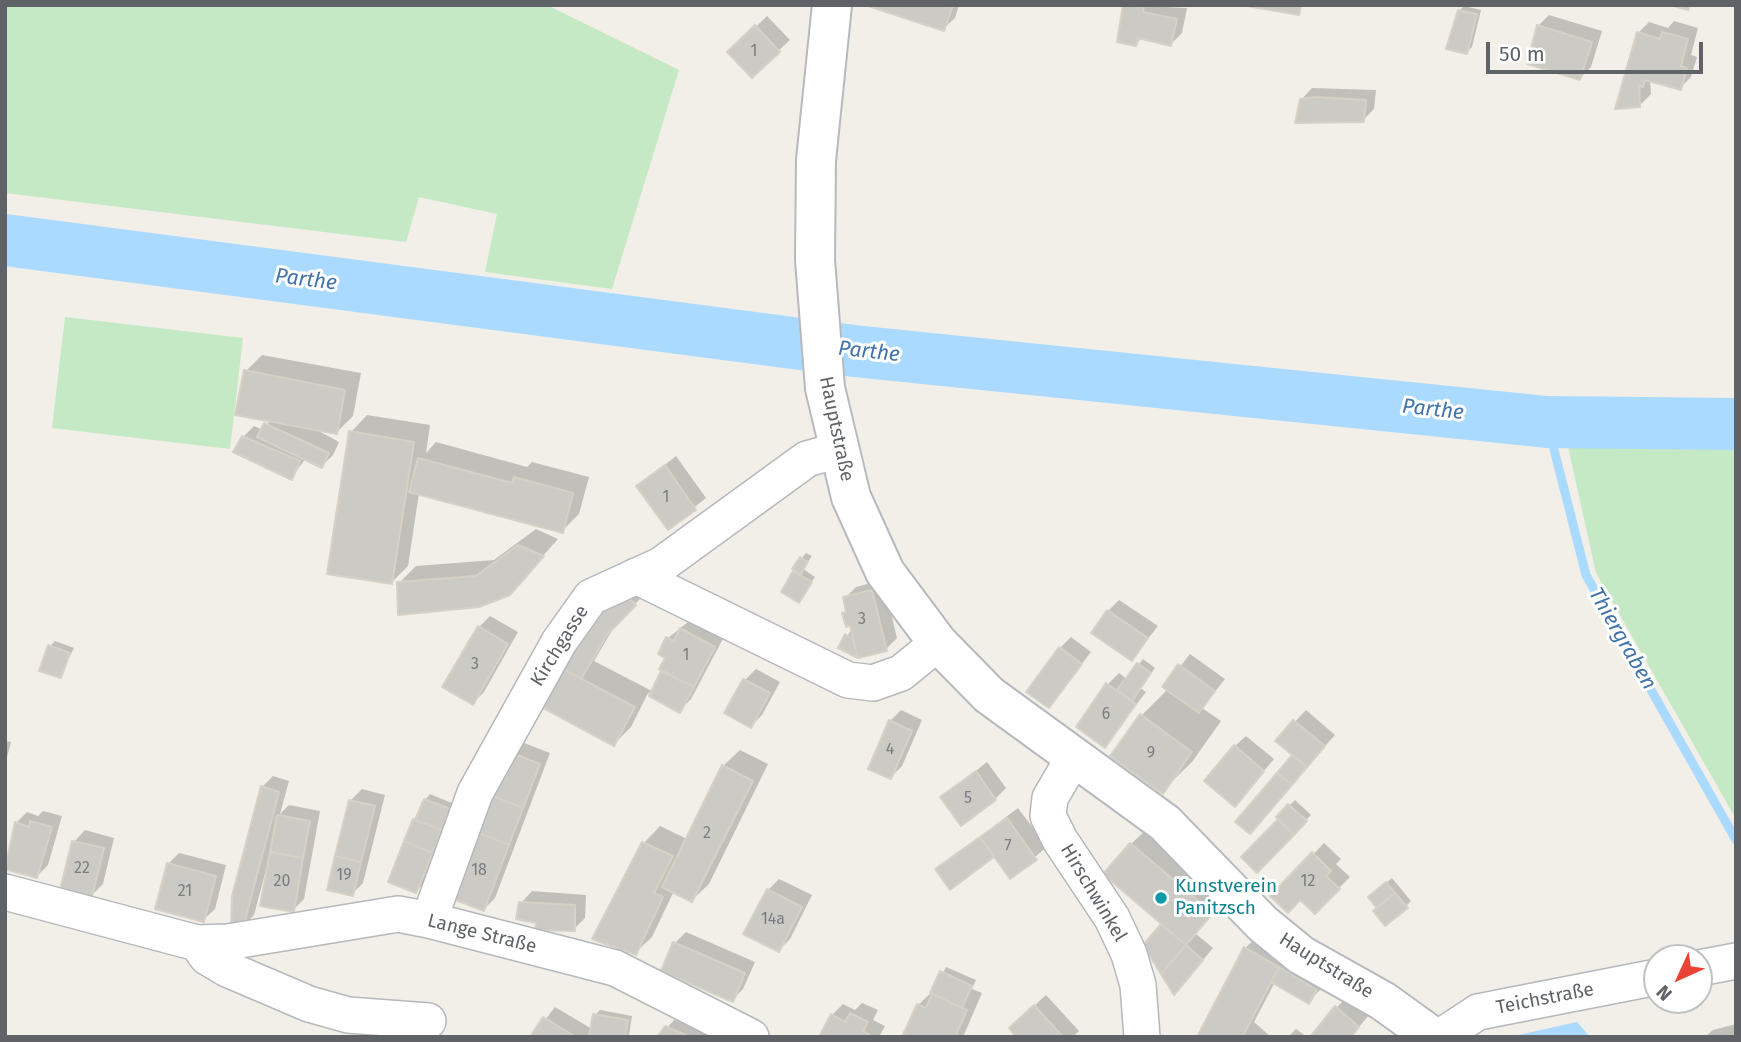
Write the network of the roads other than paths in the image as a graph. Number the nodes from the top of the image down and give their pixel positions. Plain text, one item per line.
1 (831, 14) edge
2 (838, 450) junction
3 (636, 576) junction
4 (938, 643) junction
5 (1074, 757) junction
6 (5, 892) edge
7 (429, 920) junction
8 (197, 943) junction
9 (1736, 961) edge
10 (1713, 965) edge
11 (1643, 980) edge
12 (428, 1021) dead end
13 (751, 1037) edge
14 (1142, 1037) edge
15 (1433, 1037) edge
16 (1440, 1037) edge

1 - 2 street, Hauptstraße
2 - 3 street, Kirchgasse
2 - 4 street, Hauptstraße
3 - 4 street
3 - 7 street, Kirchgasse
4 - 5 street, Hauptstraße
5 - 14 street, Hirschwinkel
5 - 15 street, Hauptstraße
6 - 8 street, Lange Straße
7 - 8 street, Lange Straße
7 - 13 street, Lange Straße
8 - 12 street, Lange Straße
9 - 10 street
11 - 16 street, Teichstraße

